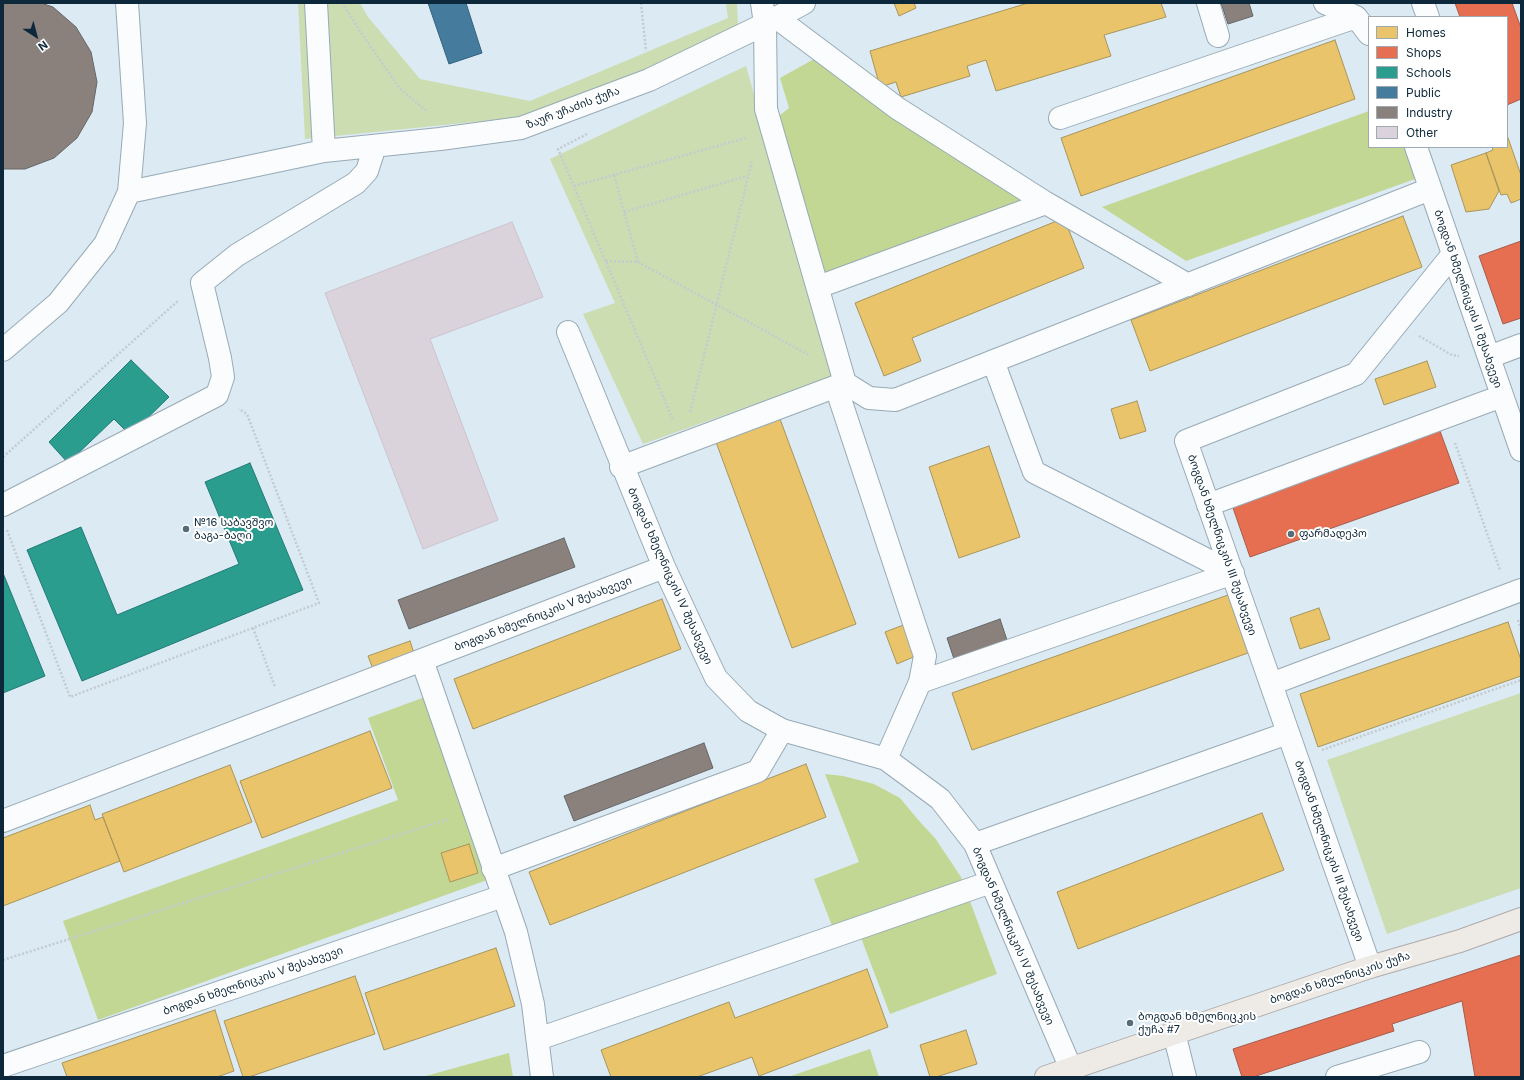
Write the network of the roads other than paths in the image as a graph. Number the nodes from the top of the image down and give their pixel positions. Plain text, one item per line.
1 (127, 3) edge
2 (316, 3) edge
3 (762, 3) edge
4 (804, 3) edge
5 (1208, 3) edge
6 (1324, 3) edge
7 (1422, 3) edge
8 (1428, 16) edge
9 (771, 21) junction
10 (1363, 26) edge
11 (1218, 36) dead end
12 (1060, 118) dead end
13 (375, 146) junction
14 (1416, 148) edge
15 (324, 151) junction
16 (1430, 189) junction
17 (129, 192) junction
18 (1046, 202) junction
19 (1453, 254) junction
20 (1188, 285) junction
21 (818, 287) junction
22 (568, 332) dead end
23 (1521, 345) edge
24 (3, 350) edge
25 (1488, 357) junction
26 (993, 361) junction
27 (841, 381) junction
28 (1502, 396) junction
29 (1521, 450) edge
30 (621, 467) junction
31 (3, 505) edge
32 (1208, 505) junction
33 (664, 567) junction
34 (1232, 573) junction
35 (1515, 592) edge
36 (422, 660) junction
37 (920, 682) junction
38 (1271, 684) junction
39 (782, 730) junction
40 (1288, 733) junction
41 (886, 759) junction
42 (3, 821) edge
43 (974, 844) junction
44 (494, 869) junction
45 (991, 882) junction
46 (503, 896) junction
47 (1521, 919) edge
48 (1370, 967) junction
49 (1174, 1033) junction
50 (538, 1039) junction
51 (1419, 1052) dead end
52 (3, 1066) edge
53 (1071, 1069) junction
54 (542, 1077) edge
55 (1046, 1077) edge
56 (1185, 1077) edge
57 (1337, 1077) edge

1 - 17 street
2 - 15 street
3 - 9 street
4 - 9 street, ზაურ უჩაძის ქუჩა
5 - 11 street
6 - 10 street
7 - 8 street
9 - 13 street, ზაურ უჩაძის ქუჩა
9 - 18 street
9 - 21 street
10 - 12 street
13 - 15 street, ზაურ უჩაძის ქუჩა
13 - 31 street
14 - 16 street, ბოგდან ხმელნიცკის II შესახვევი
15 - 17 street, ზაურ უჩაძის ქუჩა
16 - 19 street, ბოგდან ხმელნიცკის II შესახვევი
16 - 20 street
17 - 24 street
18 - 20 street
18 - 21 street
19 - 25 street, ბოგდან ხმელნიცკის II შესახვევი
19 - 32 street, ბოგდან ხმელნიცკის III შესახვევი
20 - 26 street
21 - 27 street
22 - 30 street, ბოგდან ხმელნიცკის IV შესახვევი
23 - 25 street
25 - 28 street, ბოგდან ხმელნიცკის II შესახვევი
26 - 27 street
26 - 34 street
27 - 30 street
27 - 37 street
28 - 29 street, ბოგდან ხმელნიცკის II შესახვევი
28 - 32 street
30 - 33 street, ბოგდან ხმელნიცკის IV შესახვევი
32 - 34 street, ბოგდან ხმელნიცკის III შესახვევი
33 - 36 street, ბოგდან ხმელნიცკის V შესახვევი
33 - 39 street, ბოგდან ხმელნიცკის IV შესახვევი
34 - 37 street
34 - 38 street, ბოგდან ხმელნიცკის III შესახვევი
35 - 38 street
36 - 42 street, ბოგდან ხმელნიცკის V შესახვევი
36 - 44 street
37 - 41 street
38 - 40 street, ბოგდან ხმელნიცკის III შესახვევი
39 - 41 street, ბოგდან ხმელნიცკის IV შესახვევი
39 - 44 street
40 - 43 street
40 - 48 street, ბოგდან ხმელნიცკის III შესახვევი
41 - 43 street, ბოგდან ხმელნიცკის IV შესახვევი
43 - 45 street, ბოგდან ხმელნიცკის IV შესახვევი
44 - 46 street
45 - 50 street
45 - 53 street, ბოგდან ხმელნიცკის IV შესახვევი
46 - 50 street
46 - 52 street, ბოგდან ხმელნიცკის V შესახვევი
47 - 48 main road, ბოგდან ხმელნიცკის ქუჩა
48 - 49 main road, ბოგდან ხმელნიცკის ქუჩა
49 - 53 main road, ბოგდან ხმელნიცკის ქუჩა
49 - 56 street
50 - 54 street
51 - 57 street
53 - 55 main road, ბოგდან ხმელნიცკის ქუჩა

